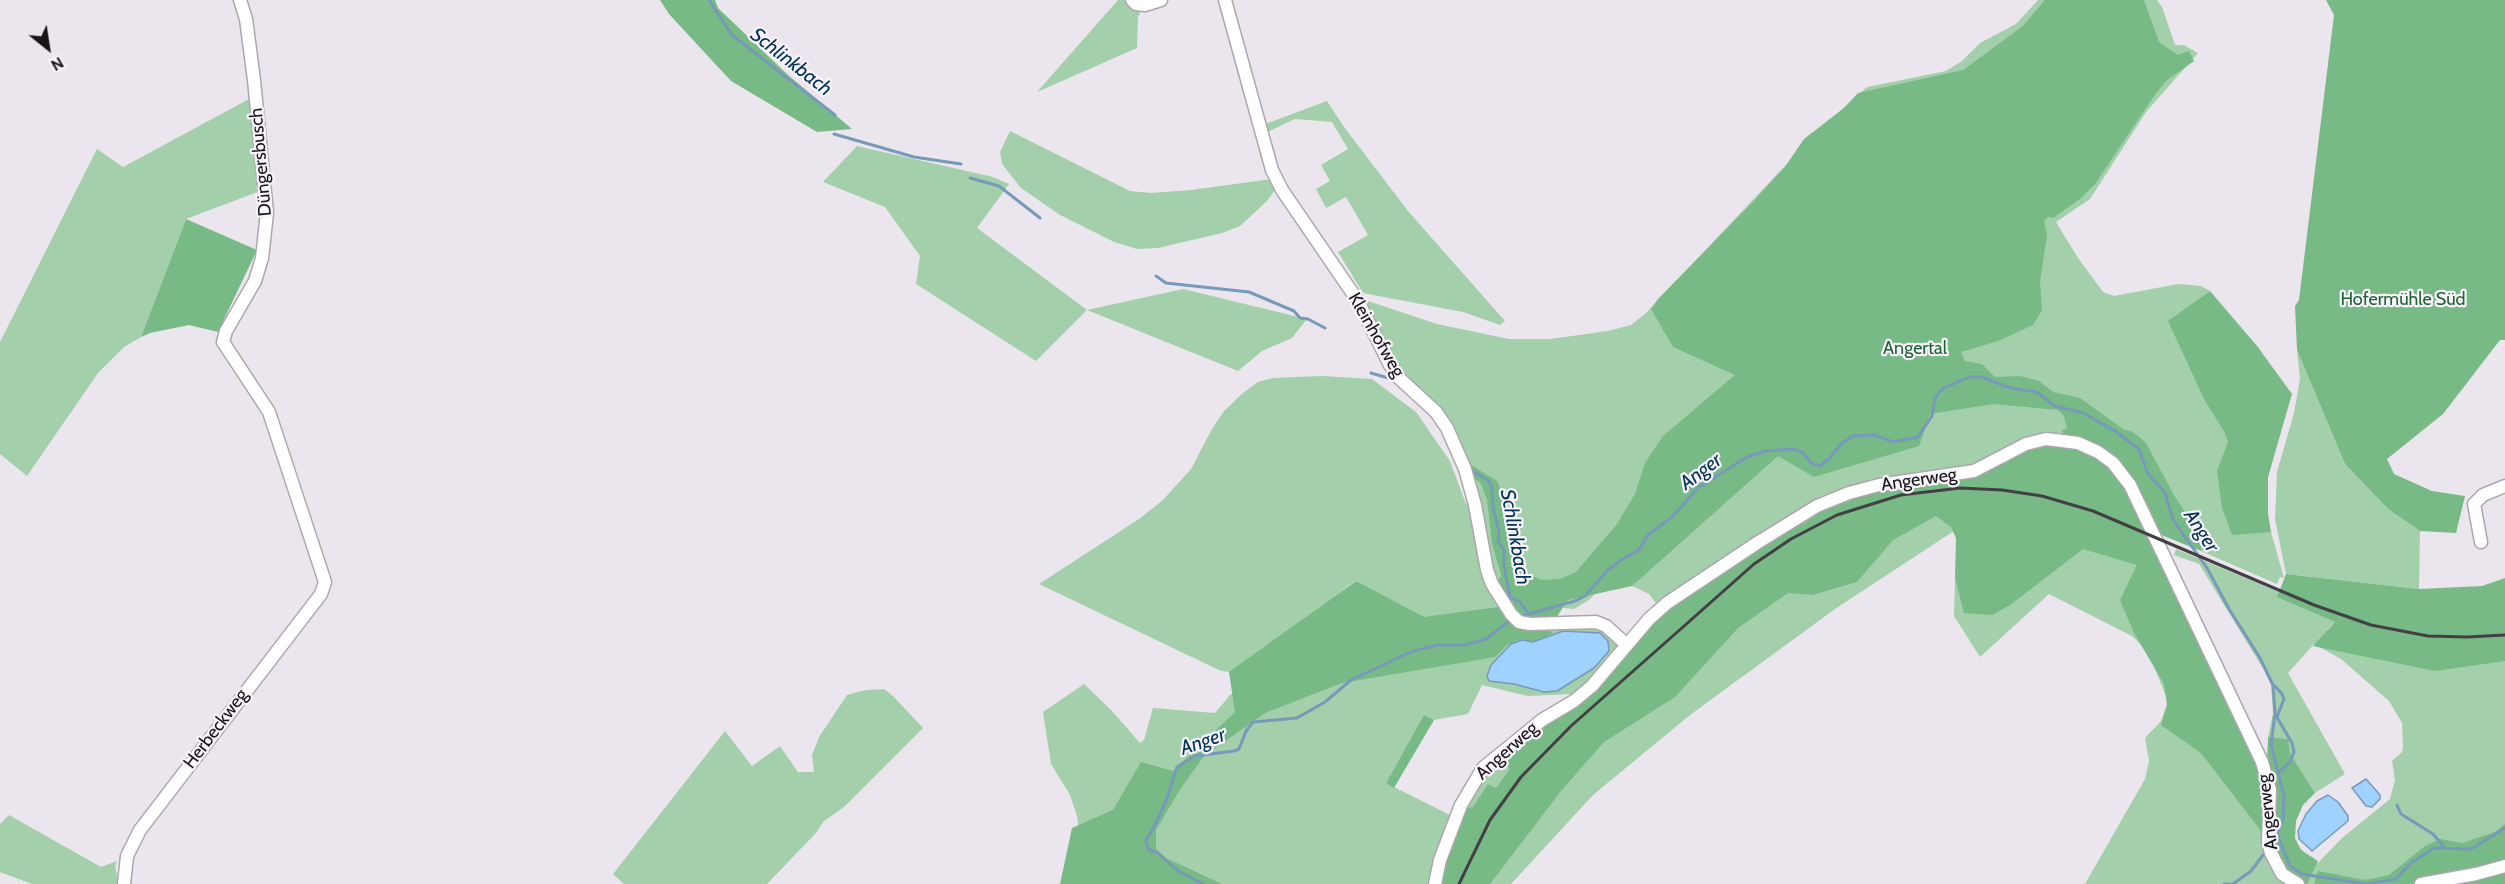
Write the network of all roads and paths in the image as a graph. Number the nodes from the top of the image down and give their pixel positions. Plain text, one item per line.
1 (240, 0) edge
2 (1132, 0) edge
3 (1161, 0) edge
4 (1225, 0) edge
5 (2505, 486) edge
6 (2481, 542) dead end
7 (325, 582) joint
8 (1627, 645) junction
9 (2505, 866) edge
10 (2279, 879) edge
11 (124, 884) edge
12 (1435, 884) edge
13 (2298, 884) edge
14 (2421, 884) edge

1 - 7 street, Düngersbusch
2 - 3 street
4 - 8 street, Kleinhofweg
5 - 6 street
7 - 11 street, Herbeckweg
8 - 10 street, Angerweg
8 - 12 street, Angerweg
9 - 14 street
10 - 13 street, Angerweg

